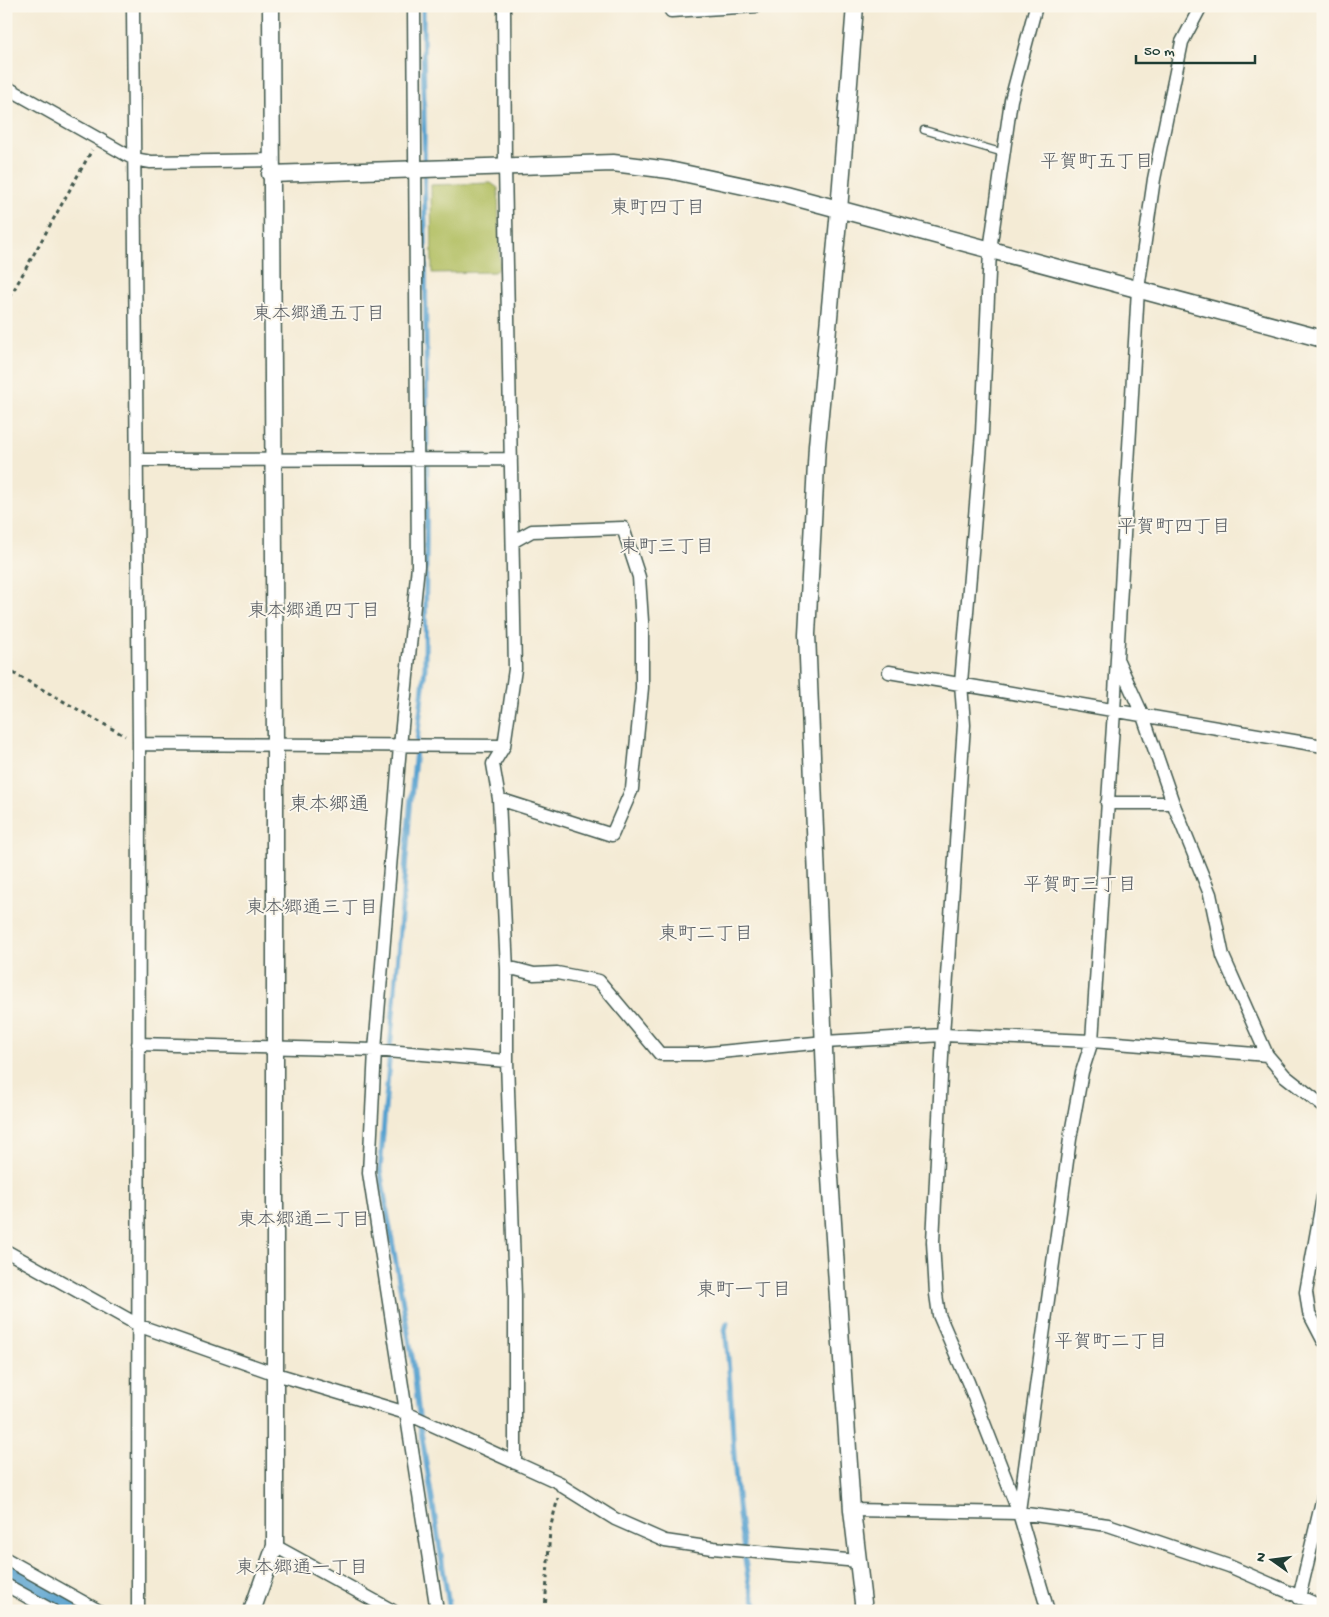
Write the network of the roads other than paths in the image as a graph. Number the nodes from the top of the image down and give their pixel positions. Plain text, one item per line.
1 (133, 6) edge
2 (271, 6) edge
3 (414, 6) edge
4 (504, 6) edge
5 (756, 6) edge
6 (854, 6) edge
7 (1036, 6) edge
8 (1201, 6) edge
9 (671, 11) dead end
10 (6, 87) edge
11 (924, 130) dead end
12 (1004, 153) junction
13 (134, 159) junction
14 (271, 167) junction
15 (505, 167) junction
16 (414, 169) junction
17 (839, 210) junction
18 (990, 250) junction
19 (1138, 289) junction
20 (1323, 339) edge
21 (511, 459) junction
22 (138, 460) junction
23 (273, 460) junction
24 (416, 461) junction
25 (514, 541) junction
26 (1117, 659) junction
27 (889, 672) dead end
28 (962, 683) junction
29 (1114, 711) junction
30 (1143, 716) junction
31 (139, 744) junction
32 (275, 746) junction
33 (400, 746) junction
34 (504, 746) junction
35 (1323, 746) edge
36 (499, 799) junction
37 (1107, 802) junction
38 (1174, 803) junction
39 (507, 970) junction
40 (943, 1034) junction
41 (1092, 1041) junction
42 (825, 1042) junction
43 (138, 1044) junction
44 (274, 1048) junction
45 (375, 1050) junction
46 (1267, 1055) junction
47 (507, 1061) junction
48 (1323, 1106) edge
49 (1323, 1197) edge
50 (6, 1251) edge
51 (140, 1326) junction
52 (1323, 1340) edge
53 (276, 1374) junction
54 (407, 1414) junction
55 (515, 1463) junction
56 (1323, 1497) edge
57 (852, 1510) junction
58 (1019, 1513) junction
59 (275, 1546) junction
60 (6, 1558) edge
61 (858, 1561) junction
62 (6, 1584) edge
63 (1299, 1598) junction
64 (1323, 1607) edge
65 (53, 1611) edge
66 (99, 1611) edge
67 (138, 1611) edge
68 (252, 1611) edge
69 (393, 1611) edge
70 (437, 1611) edge
71 (864, 1611) edge
72 (1048, 1611) edge

1 - 13 street
2 - 14 street
3 - 16 street
4 - 15 street
5 - 9 street
6 - 17 street
7 - 12 street
8 - 19 street
10 - 13 street
11 - 12 lane
12 - 18 street
13 - 14 street
13 - 22 street
14 - 16 street
14 - 23 street
15 - 16 street
15 - 17 street
15 - 21 street
16 - 24 street
17 - 18 street
17 - 42 street
18 - 19 street
18 - 28 street
19 - 20 street
19 - 26 street
21 - 24 street
21 - 25 street
22 - 23 street
22 - 31 street
23 - 24 street
23 - 32 street
24 - 33 street
25 - 34 street
25 - 36 street
26 - 29 street
26 - 30 street
27 - 28 street
28 - 29 street
28 - 40 street
29 - 30 street
29 - 37 street
30 - 35 street
30 - 38 street
31 - 32 street
31 - 43 street
32 - 33 street
32 - 44 street
33 - 34 street
33 - 45 street
34 - 36 street
36 - 39 street
37 - 38 street
37 - 41 street
38 - 46 street
39 - 42 street
39 - 47 street
40 - 41 street
40 - 42 street
40 - 58 street
41 - 46 street
41 - 58 street
42 - 57 street
43 - 44 street
43 - 51 street
44 - 45 street
44 - 53 street
45 - 47 street
45 - 54 street
46 - 48 street
47 - 55 street
49 - 52 street
50 - 51 street
51 - 53 street
51 - 67 street
53 - 54 street
53 - 59 street
54 - 55 street
54 - 70 street
55 - 61 street
56 - 63 street
57 - 58 street
57 - 61 street
58 - 63 street
58 - 72 street
59 - 68 street
59 - 69 street
60 - 66 street
61 - 71 street
62 - 65 street
63 - 64 street

